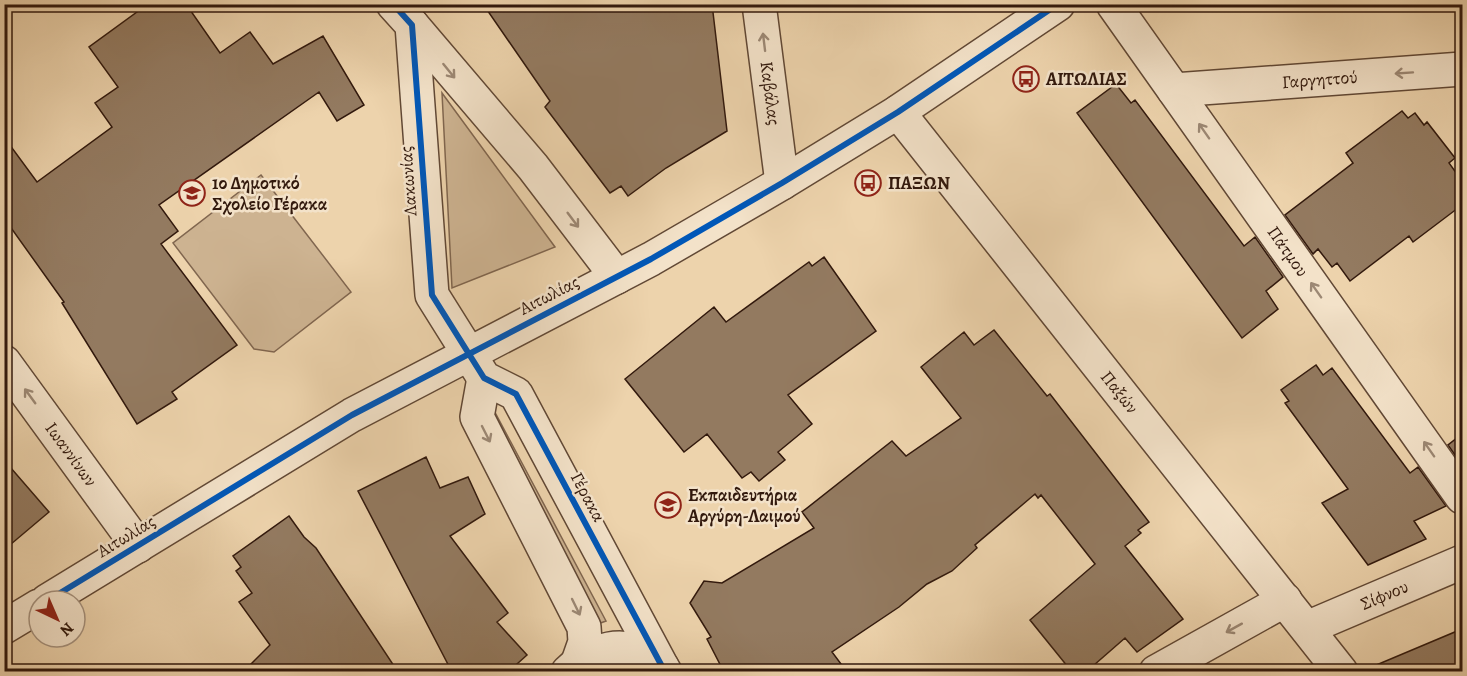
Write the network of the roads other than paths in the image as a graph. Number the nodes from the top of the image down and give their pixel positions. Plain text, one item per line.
1 (759, 4) edge
2 (1058, 4) edge
3 (1113, 4) edge
4 (402, 15) edge
5 (1462, 69) edge
6 (1174, 90) junction
7 (898, 112) junction
8 (782, 183) junction
9 (617, 277) junction
10 (4, 362) edge
11 (476, 365) junction
12 (1462, 497) edge
13 (138, 546) junction
14 (1462, 562) edge
15 (67, 589) edge
16 (1285, 600) junction
17 (27, 613) edge
18 (4, 627) edge
19 (1307, 628) junction
20 (573, 667) edge
21 (664, 669) edge
22 (1156, 672) edge
23 (1341, 672) edge

8 -> 1 street, Καβάλας
2 - 7 street, Αιτωλίας
3 - 6 street, Πάτμου
4 -> 9 street, Λακωνίας
4 - 11 street, Λακωνίας
5 -> 6 street, Γαργηττού
12 -> 6 street, Πάτμου
7 - 8 street, Αιτωλίας
7 - 16 street, Παξών
8 - 9 street, Αιτωλίας
9 - 11 street, Αιτωλίας
13 -> 10 street, Ιωαννίνων
11 - 13 street, Αιτωλίας
11 -> 20 street
11 - 21 street, Γέρακα
13 - 15 street, Αιτωλίας
14 - 19 street, Σίφνου
16 - 19 street, Παξών
16 -> 22 street
17 - 18 street
19 - 23 street, Παξών
20 - 21 street

